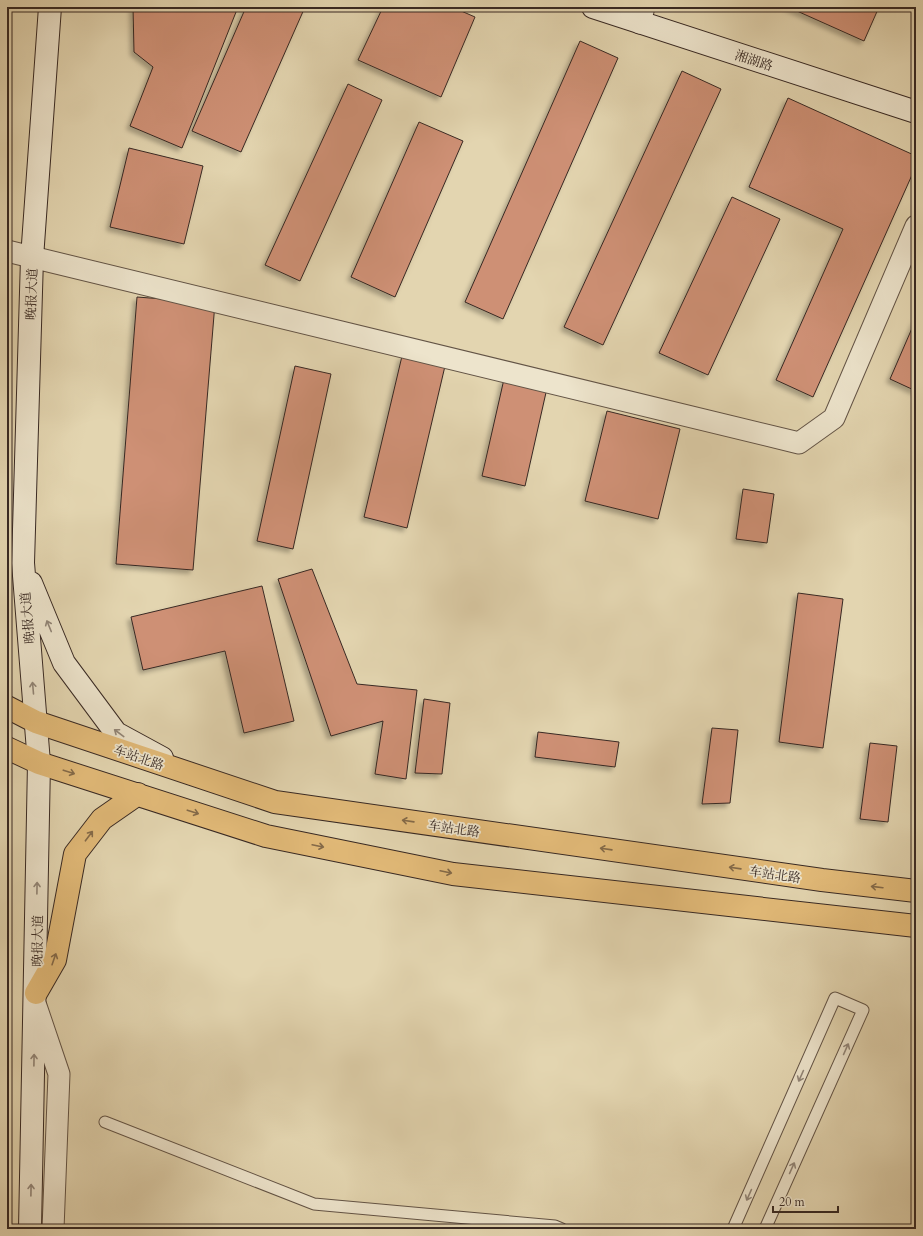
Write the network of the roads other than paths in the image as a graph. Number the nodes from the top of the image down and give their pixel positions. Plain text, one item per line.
1 (50, 7) edge
2 (593, 7) edge
3 (642, 15) edge
4 (916, 112) edge
5 (916, 226) edge
6 (7, 251) edge
7 (32, 258) junction
8 (23, 563) junction
9 (7, 707) edge
10 (36, 722) junction
11 (7, 748) edge
12 (39, 762) junction
13 (189, 774) junction
14 (138, 794) junction
15 (916, 891) edge
16 (916, 926) edge
17 (36, 999) junction
18 (105, 1122) dead end
19 (30, 1229) edge
20 (53, 1229) edge
21 (562, 1229) edge
22 (733, 1229) edge
23 (764, 1229) edge

1 - 7 main road, 晚报大道
2 - 3 main road, 湘湖路
3 - 4 main road, 湘湖路
5 - 7 street
6 - 7 street
7 - 8 main road, 晚报大道
10 -> 8 main road, 晚报大道
13 -> 8 main road
9 - 10 main road, 车站北路
10 - 12 main road, 晚报大道
10 - 13 main road, 车站北路
11 - 12 main road
12 -> 14 main road
17 -> 12 main road, 晚报大道
15 -> 13 main road, 车站北路
14 -> 16 main road
17 -> 14 main road
19 -> 17 main road, 晚报大道
17 - 20 street
18 - 21 lane
23 -> 22 lane

